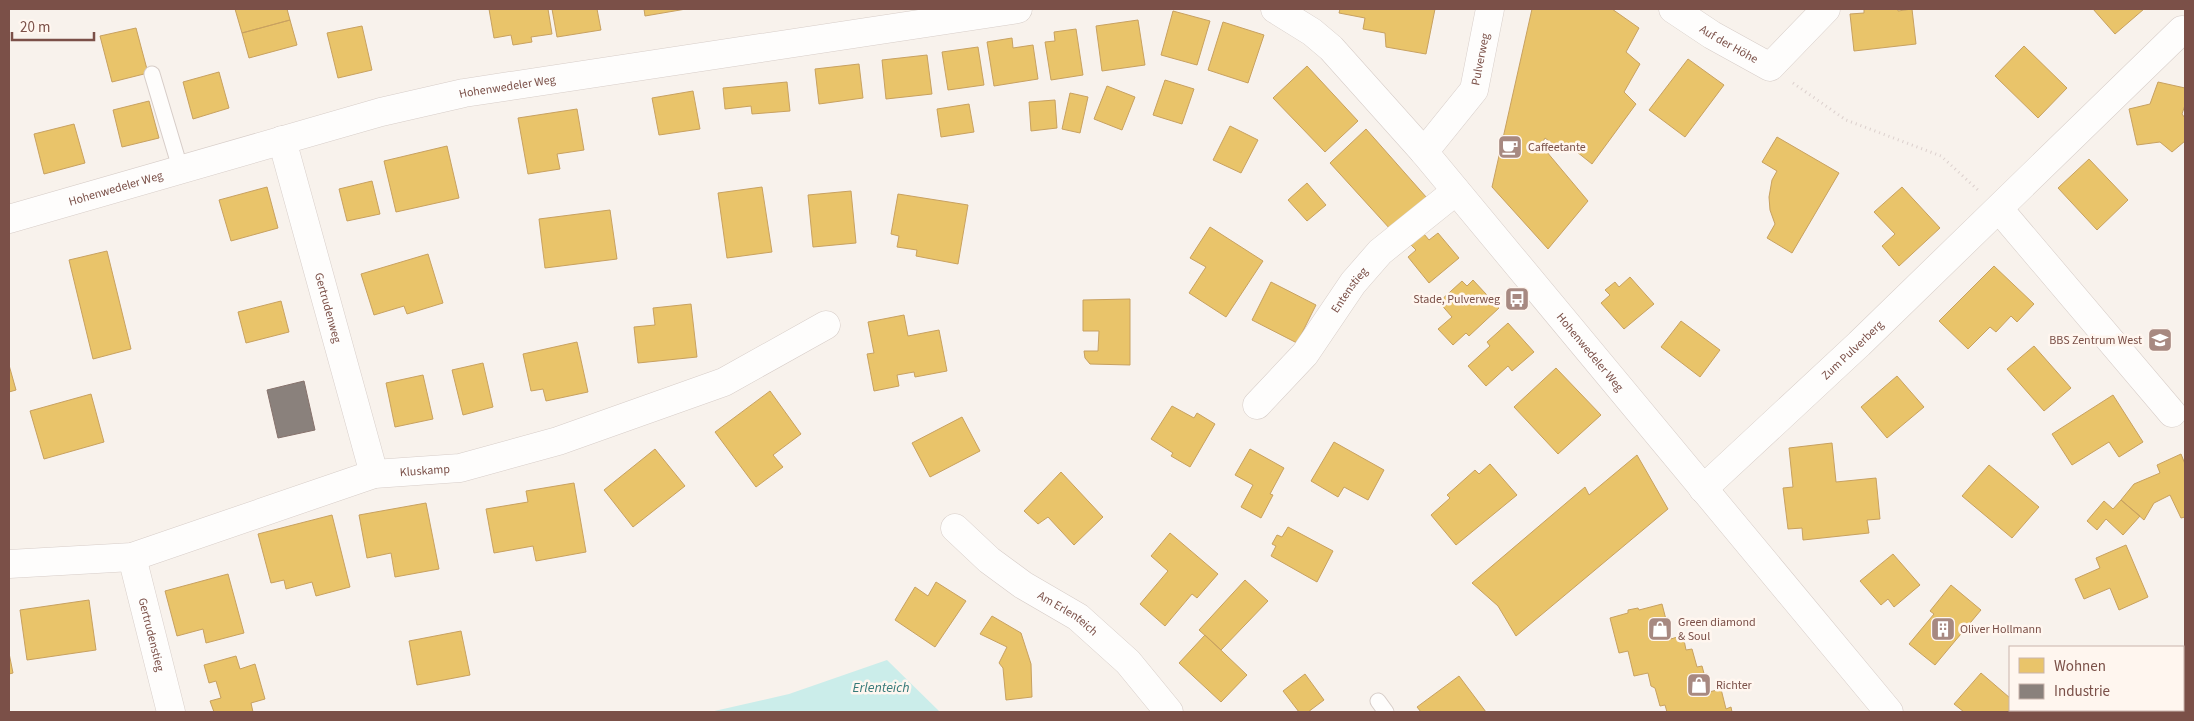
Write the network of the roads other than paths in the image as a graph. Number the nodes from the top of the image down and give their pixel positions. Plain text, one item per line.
1 (1018, 9) edge
2 (1275, 9) edge
3 (1490, 9) edge
4 (1673, 9) edge
5 (1826, 9) edge
6 (2184, 28) edge
7 (152, 74) dead end
8 (282, 140) junction
9 (1424, 152) junction
10 (180, 171) junction
11 (1456, 191) junction
12 (1999, 209) junction
13 (9, 219) edge
14 (826, 325) dead end
15 (1257, 405) dead end
16 (2172, 413) dead end
17 (374, 474) junction
18 (1703, 489) junction
19 (955, 528) dead end
20 (132, 558) junction
21 (9, 564) edge
22 (171, 712) edge
23 (1169, 712) edge
24 (1890, 712) edge

1 - 8 street, Hohenwedeler Weg
2 - 9 street, Hohenwedeler Weg
3 - 9 street, Pulverweg
4 - 5 street, Auf der Höhe
6 - 12 street, Zum Pulverberg
7 - 10 lane
8 - 10 street, Hohenwedeler Weg
8 - 17 street, Gertrudenweg
9 - 11 street, Hohenwedeler Weg
10 - 13 street, Hohenwedeler Weg
11 - 15 street, Entenstieg
11 - 18 street, Hohenwedeler Weg
12 - 16 street
12 - 18 street, Zum Pulverberg
14 - 17 street, Kluskamp
17 - 20 street, Kluskamp
18 - 24 street, Hohenwedeler Weg
19 - 23 street, Am Erlenteich
20 - 21 street, Kluskamp
20 - 22 street, Gertrudenstieg

